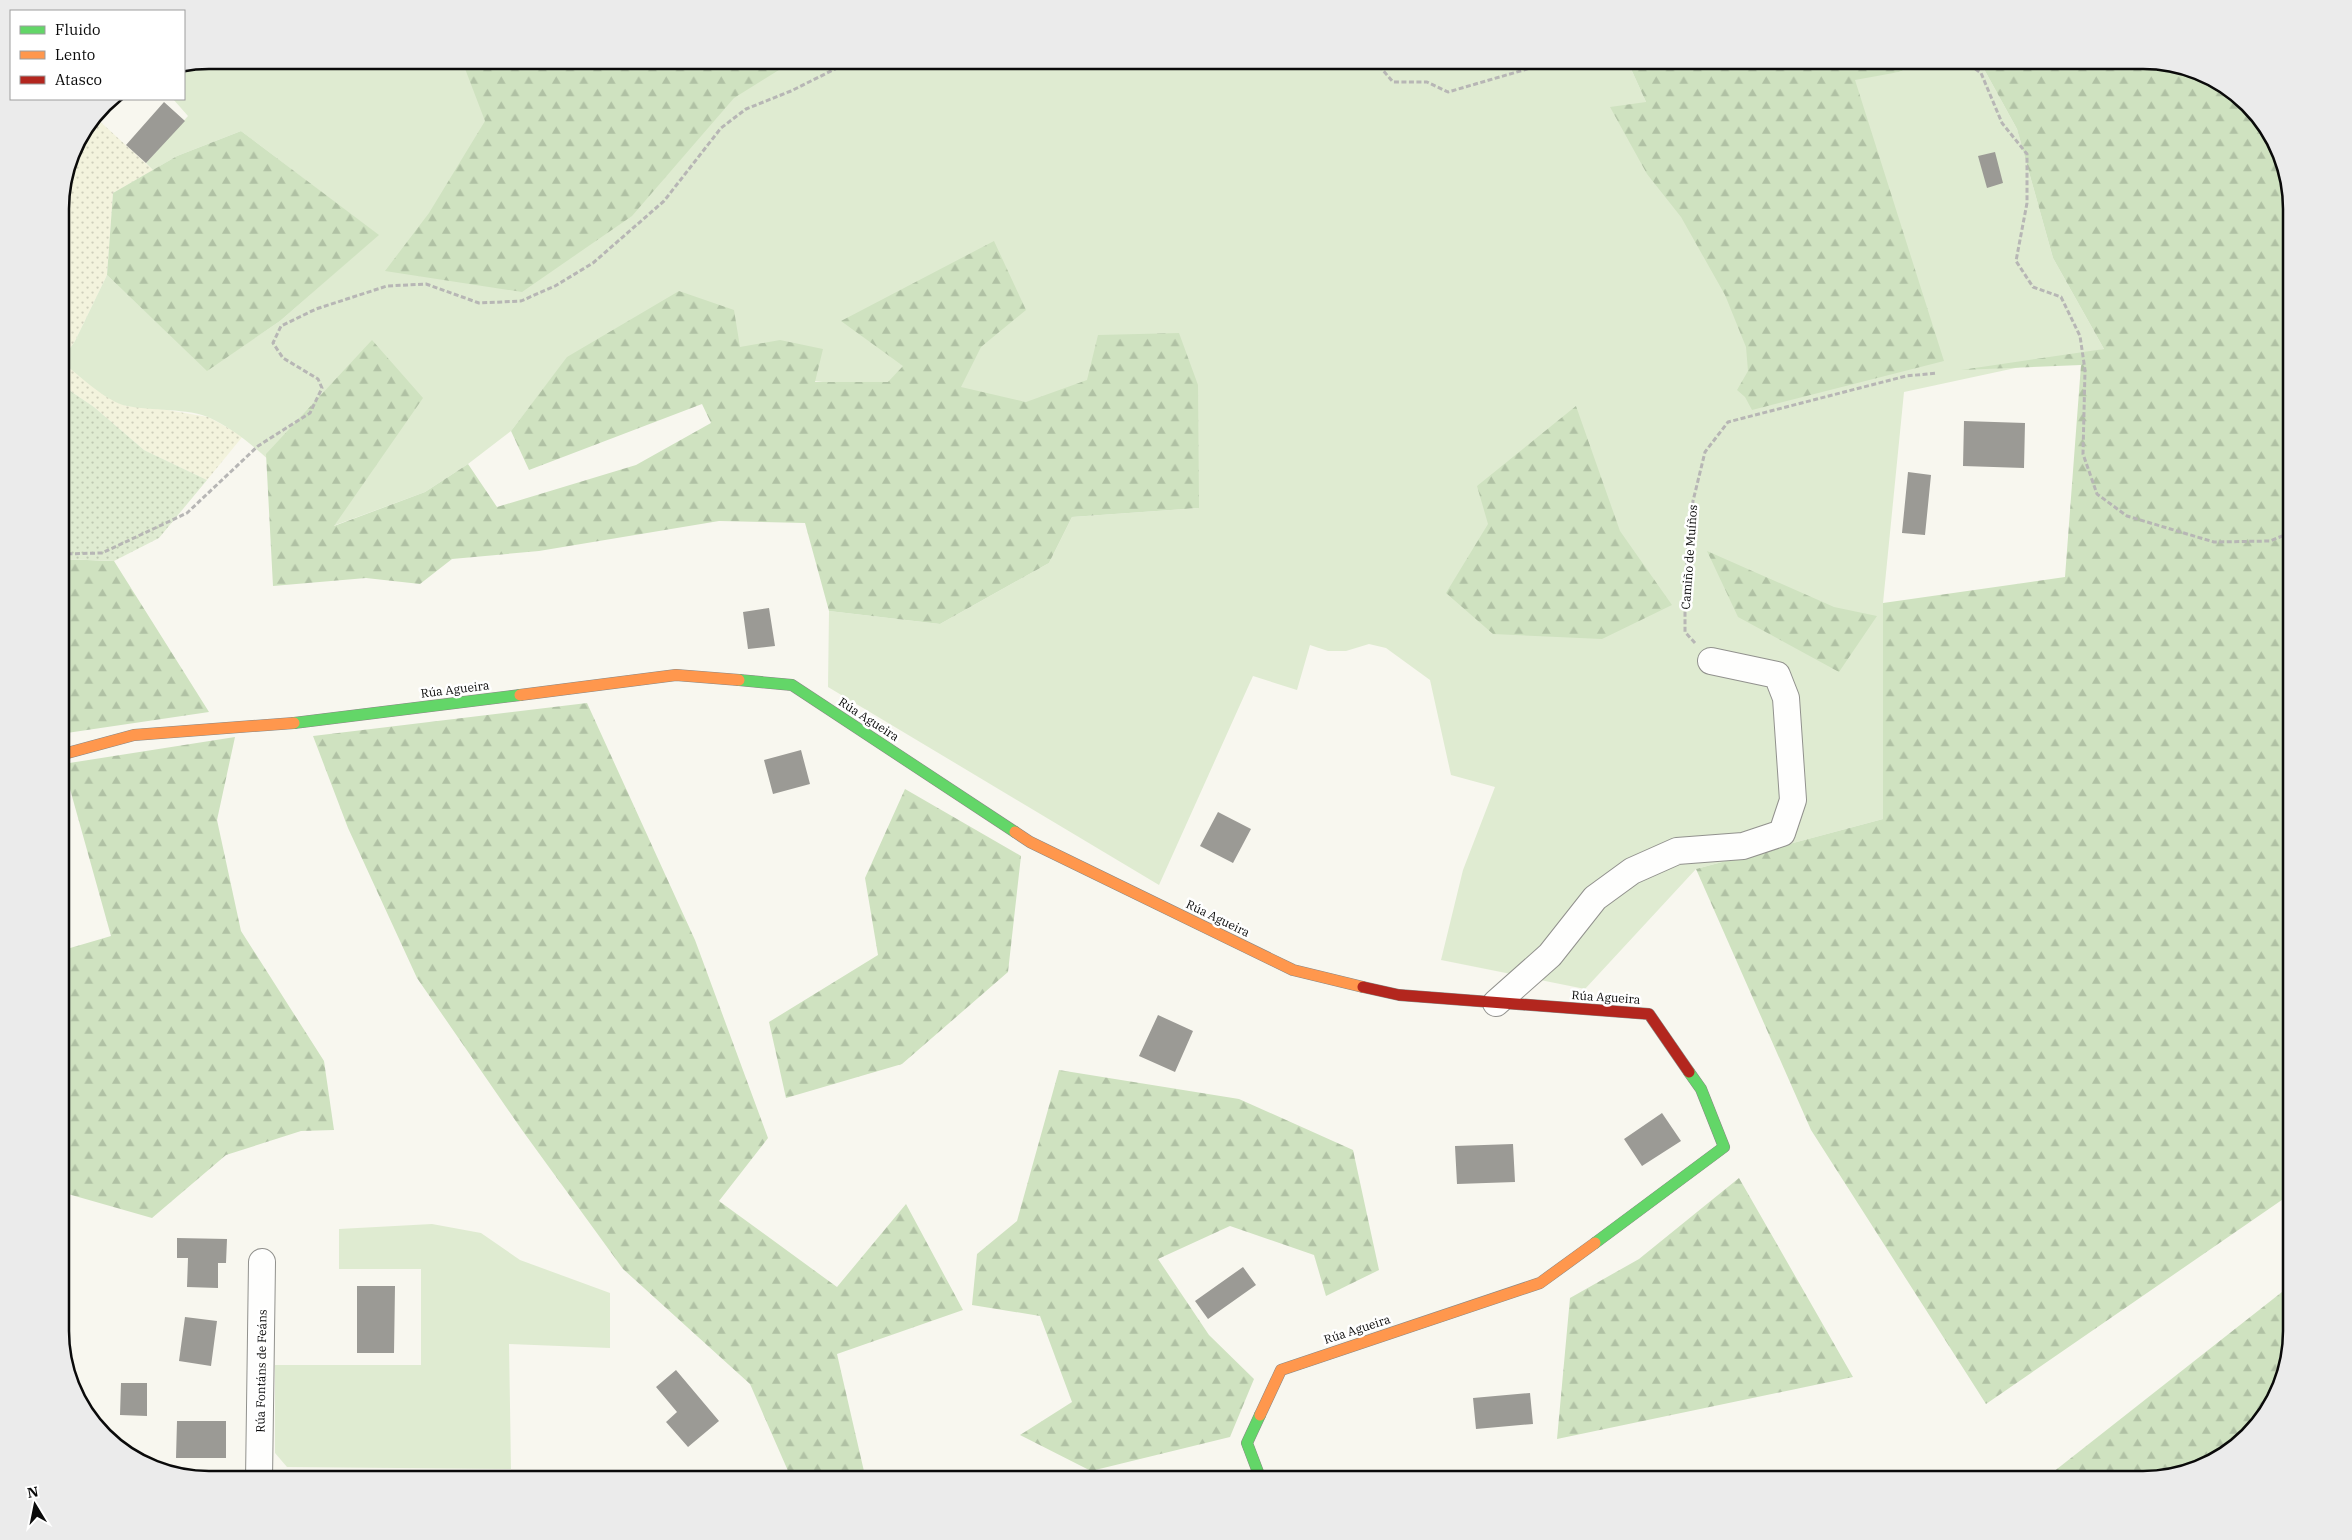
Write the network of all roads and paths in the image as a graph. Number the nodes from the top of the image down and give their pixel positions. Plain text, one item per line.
1 (835, 69) edge
2 (1381, 69) edge
3 (1527, 69) edge
4 (1975, 69) edge
5 (1937, 373) dead end
6 (2283, 536) edge
7 (69, 554) edge
8 (1711, 661) joint
9 (69, 753) edge
10 (1496, 1002) junction
11 (262, 1262) dead end
12 (259, 1471) edge
13 (1258, 1471) edge

1 - 7 path
2 - 3 path
4 - 6 path
5 - 8 path, Camiño de Muíños
8 - 10 street
9 - 10 street, Rúa Agueira
10 - 13 street, Rúa Agueira
11 - 12 street, Rúa Fontáns de Feáns

